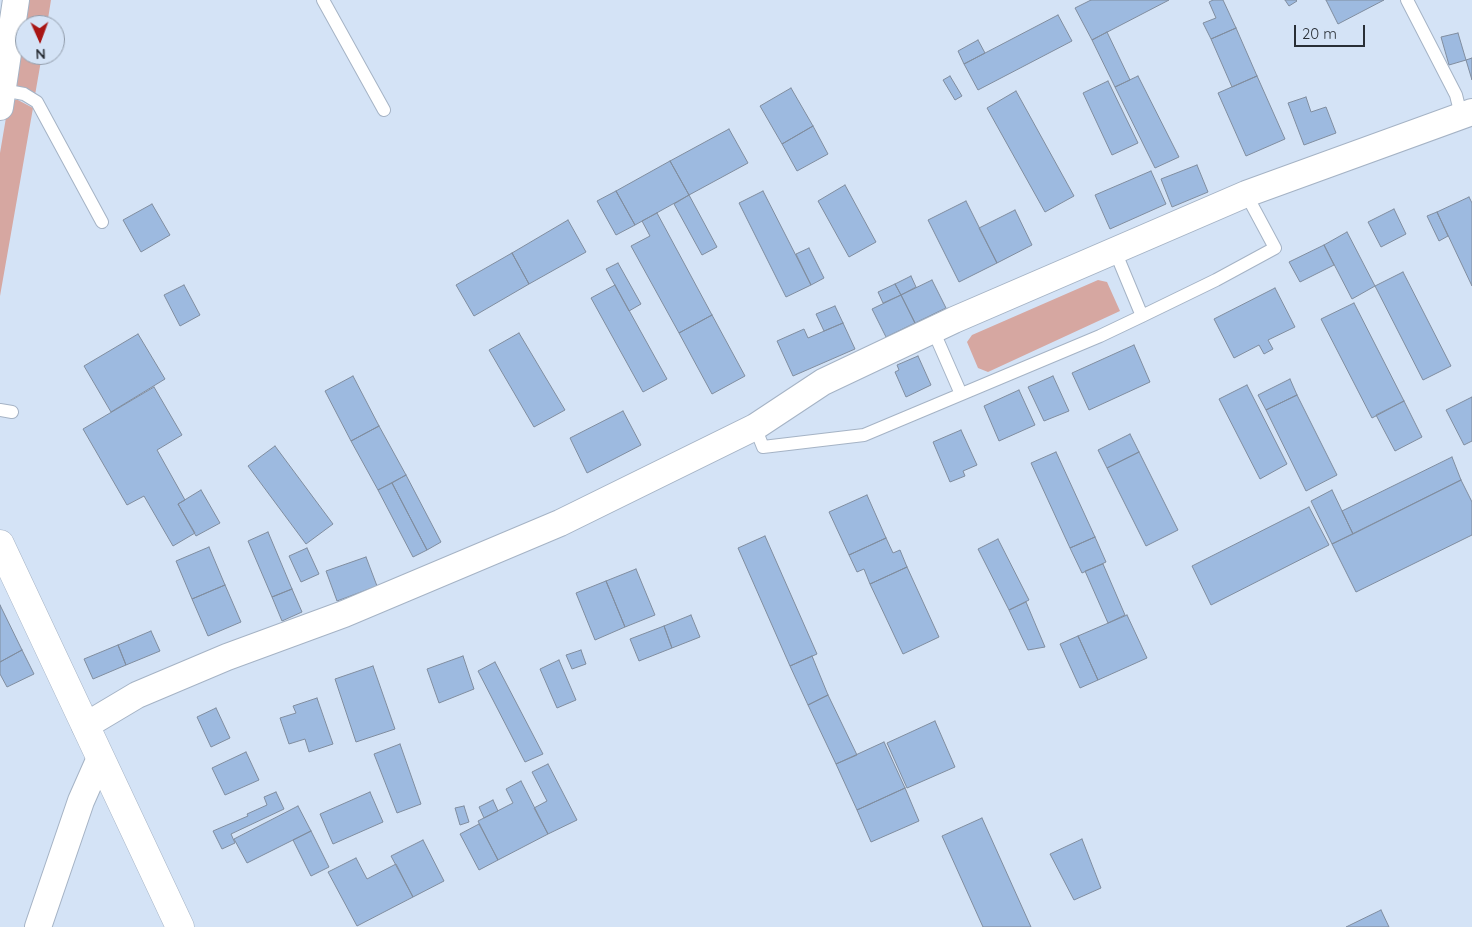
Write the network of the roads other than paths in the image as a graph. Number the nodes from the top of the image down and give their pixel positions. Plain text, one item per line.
1 (16, 0) edge
2 (323, 0) edge
3 (1407, 0) edge
4 (1, 98) edge
5 (384, 110) dead end
6 (1466, 114) edge
7 (1246, 194) junction
8 (102, 222) dead end
9 (1115, 251) junction
10 (1142, 316) junction
11 (933, 330) junction
12 (960, 394) junction
13 (754, 427) junction
14 (0, 544) edge
15 (85, 726) junction
16 (100, 758) junction
17 (38, 927) edge
18 (180, 927) edge

1 - 4 street
2 - 5 lane
3 - 6 lane
4 - 8 lane
6 - 7 street
7 - 9 street
7 - 10 lane
9 - 10 lane
9 - 11 street
10 - 12 lane
11 - 12 lane
11 - 13 street
12 - 13 lane
13 - 15 street
14 - 15 main road
15 - 16 main road
16 - 17 street
16 - 18 main road

